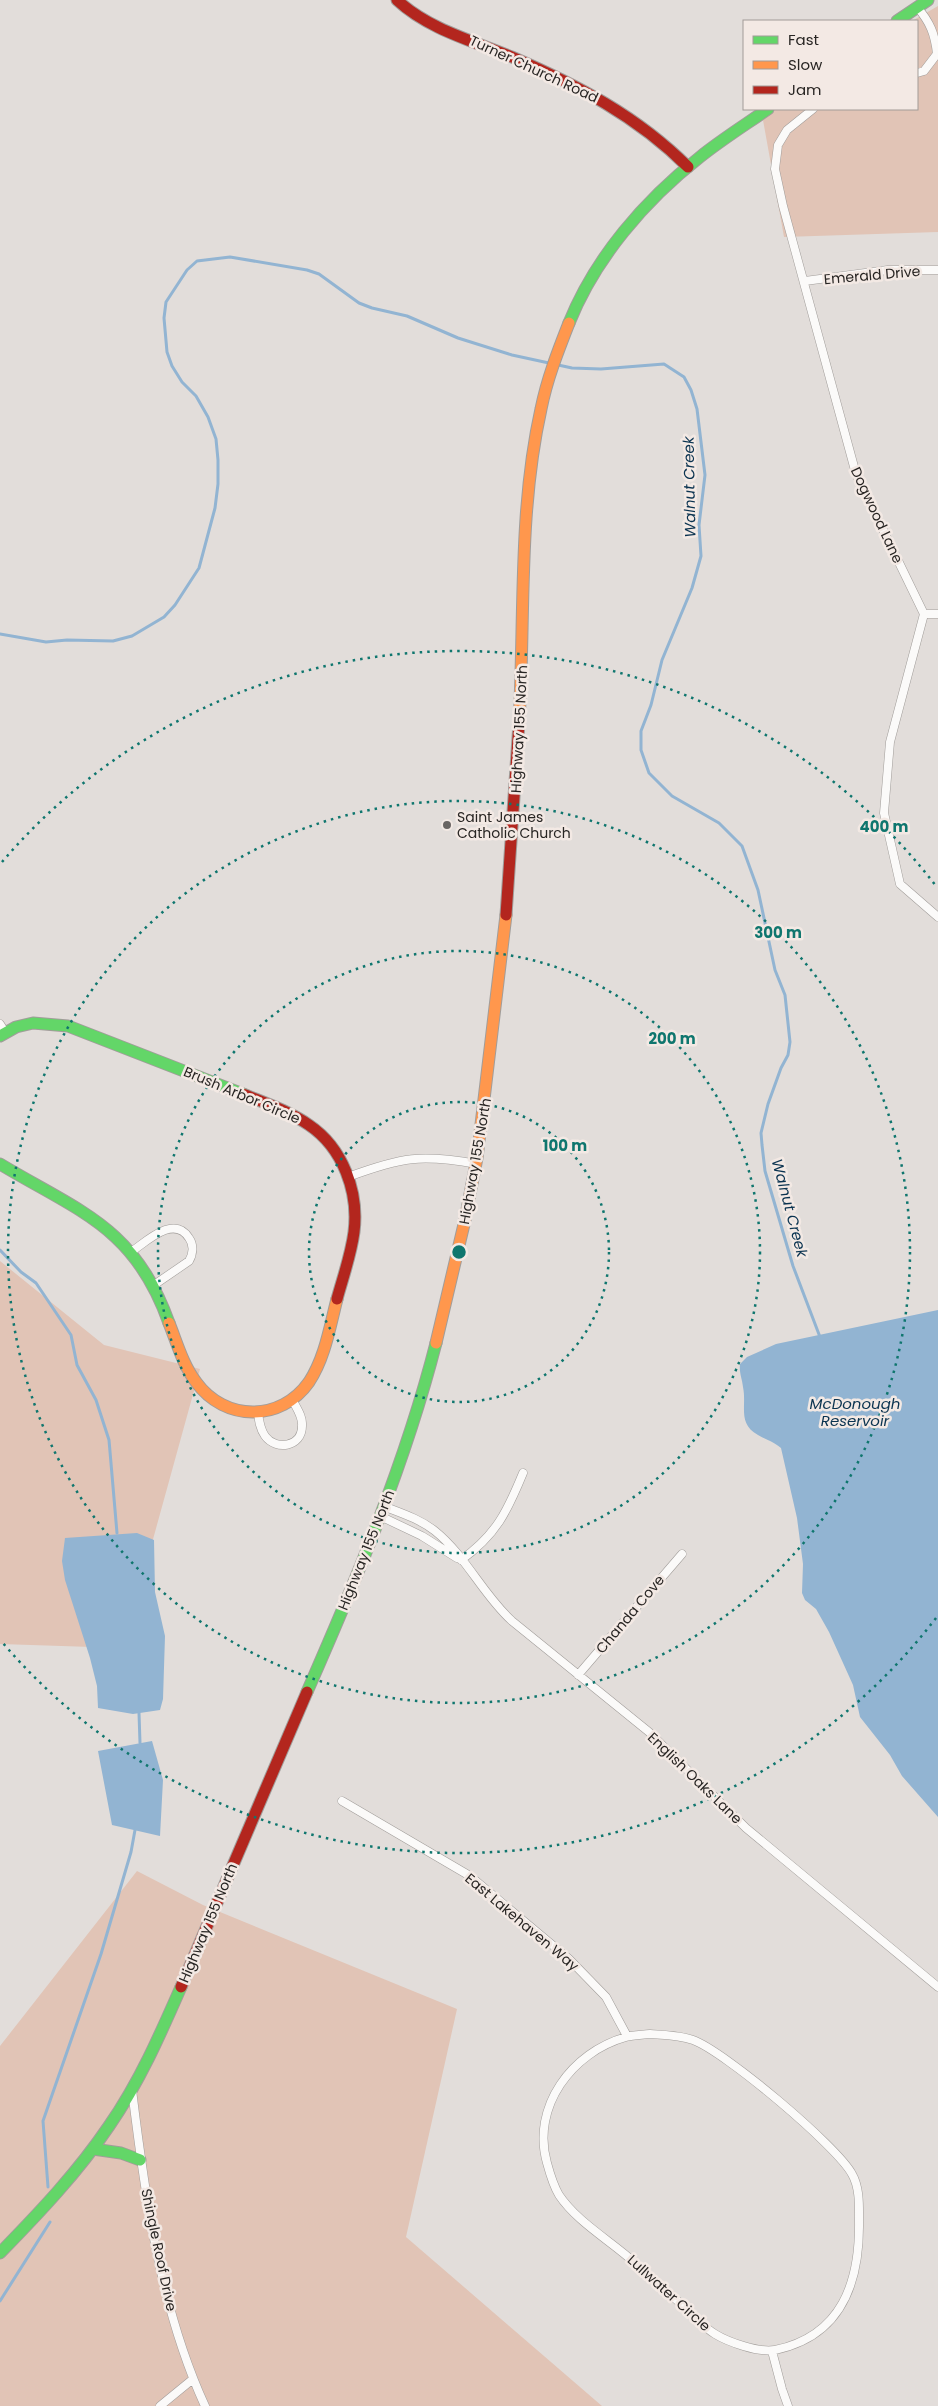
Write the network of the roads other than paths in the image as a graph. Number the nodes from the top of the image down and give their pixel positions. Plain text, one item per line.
1 (397, 0) edge
2 (928, 0) edge
3 (917, 7) junction
4 (899, 20) edge
5 (918, 73) edge
6 (767, 110) edge
7 (812, 110) edge
8 (688, 167) junction
9 (938, 270) edge
10 (805, 281) junction
11 (924, 614) junction
12 (938, 614) edge
13 (938, 917) edge
14 (2, 1030) edge
15 (0, 1164) edge
16 (477, 1164) junction
17 (348, 1177) junction
18 (131, 1252) junction
19 (154, 1285) junction
20 (293, 1401) junction
21 (258, 1413) junction
22 (524, 1473) dead end
23 (382, 1511) junction
24 (682, 1554) dead end
25 (461, 1560) junction
26 (578, 1675) junction
27 (342, 1801) dead end
28 (938, 1987) edge
29 (627, 2036) junction
30 (132, 2088) junction
31 (93, 2149) junction
32 (140, 2160) junction
33 (0, 2254) edge
34 (772, 2351) junction
35 (193, 2379) junction
36 (160, 2406) edge
37 (206, 2406) edge
38 (788, 2406) edge

1 - 8 main road, Turner Church Road
2 - 3 main road
3 - 4 main road
3 - 5 street
6 - 8 main road, Highway 155 North
7 - 10 street, Dogwood Lane
8 - 16 main road, Highway 155 North
9 - 10 street, Emerald Drive
10 - 11 street, Dogwood Lane
11 - 12 street
11 - 13 street
14 - 17 main road, Brush Arbor Circle
15 - 18 main road, Brush Arbor Circle
16 - 17 street
16 - 23 main road, Highway 155 North
17 - 20 main road, Brush Arbor Circle
18 - 19 main road, Brush Arbor Circle
18 - 19 street
19 - 21 main road, Brush Arbor Circle
20 - 21 main road, Brush Arbor Circle
20 - 21 street
22 - 25 street
23 - 25 street, English Oaks Lane
23 - 25 street, English Oaks Lane
23 - 30 main road, Highway 155 North
24 - 26 street, Chanda Cove
25 - 26 street, English Oaks Lane
26 - 28 street, English Oaks Lane
27 - 29 street, East Lakehaven Way
29 - 34 street, Lullwater Circle
29 - 34 street, Lullwater Circle
30 - 31 main road, Highway 155 North
30 - 32 street, Shingle Roof Drive
31 - 32 main road
31 - 33 main road, Highway 155 North
32 - 35 street, Shingle Roof Drive
34 - 38 street
35 - 36 street
35 - 37 street, Shingle Roof Drive

